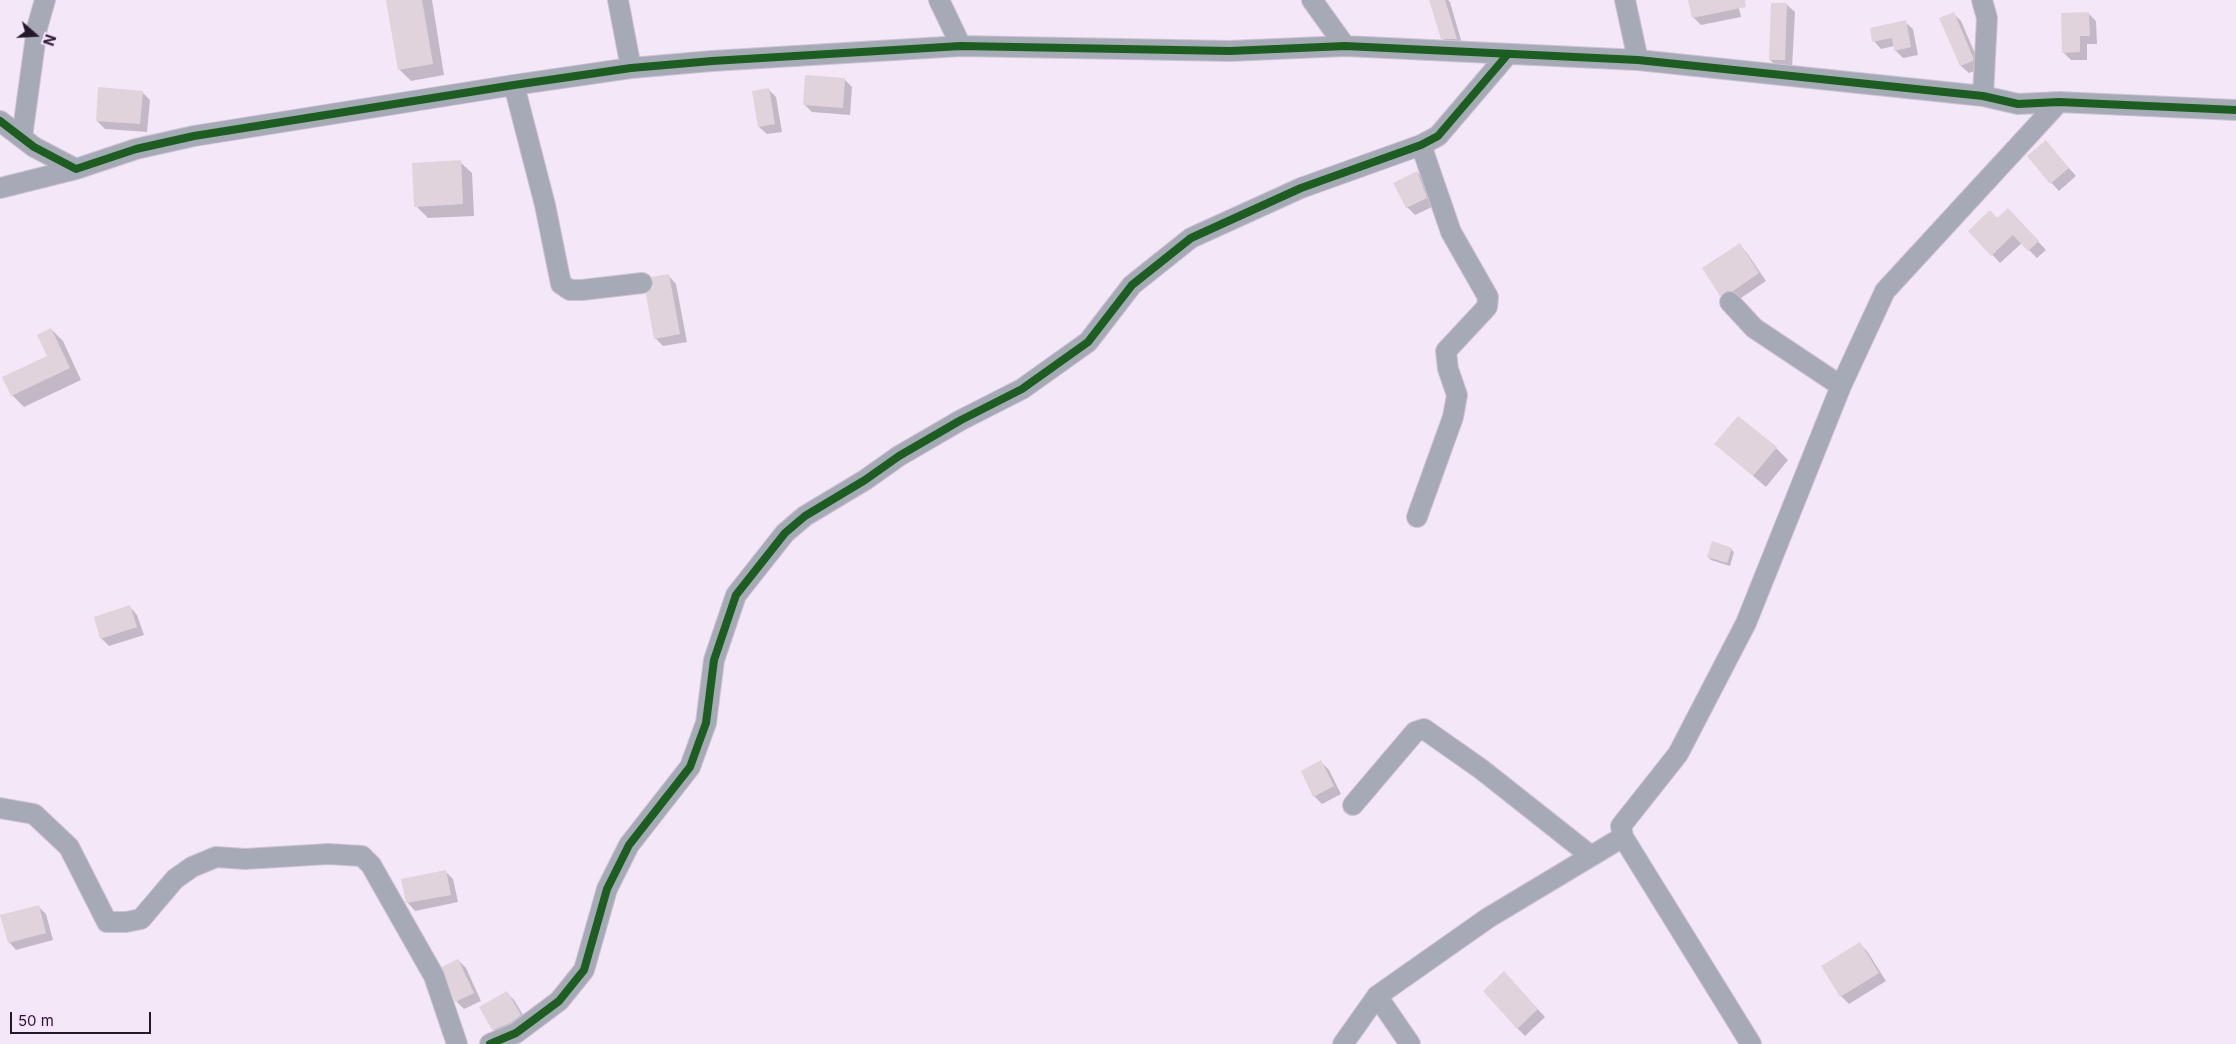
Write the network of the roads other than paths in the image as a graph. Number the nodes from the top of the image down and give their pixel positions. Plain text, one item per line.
1 (45, 0) edge
2 (618, 0) edge
3 (939, 0) edge
4 (1312, 0) edge
5 (1625, 0) edge
6 (1982, 0) edge
7 (961, 46) junction
8 (1345, 46) junction
9 (1508, 54) junction
10 (1638, 60) junction
11 (631, 68) junction
12 (514, 85) junction
13 (1983, 96) junction
14 (2059, 102) junction
15 (2236, 110) edge
16 (0, 121) edge
17 (22, 137) junction
18 (1421, 145) junction
19 (76, 169) junction
20 (0, 188) edge
21 (642, 283) dead end
22 (1730, 302) dead end
23 (1841, 386) junction
24 (1417, 517) dead end
25 (1353, 805) dead end
26 (0, 808) edge
27 (1623, 837) junction
28 (1591, 856) junction
29 (1378, 996) junction
30 (457, 1044) edge
31 (490, 1044) edge
32 (1343, 1044) edge
33 (1410, 1044) edge
34 (1751, 1044) edge

1 - 17 street
2 - 11 street
3 - 7 street
4 - 8 street
5 - 10 street
6 - 13 street
7 - 8 street
7 - 11 street
8 - 9 street
9 - 10 street
9 - 18 street
10 - 13 street
11 - 12 street
12 - 19 street
12 - 21 street
13 - 14 street
14 - 15 street
14 - 23 street
16 - 17 street
17 - 19 street
18 - 24 street
18 - 31 street
19 - 20 street
22 - 23 street
23 - 27 street
25 - 28 street
26 - 30 street
27 - 28 street
27 - 34 street
28 - 29 street
29 - 32 street
29 - 33 street

